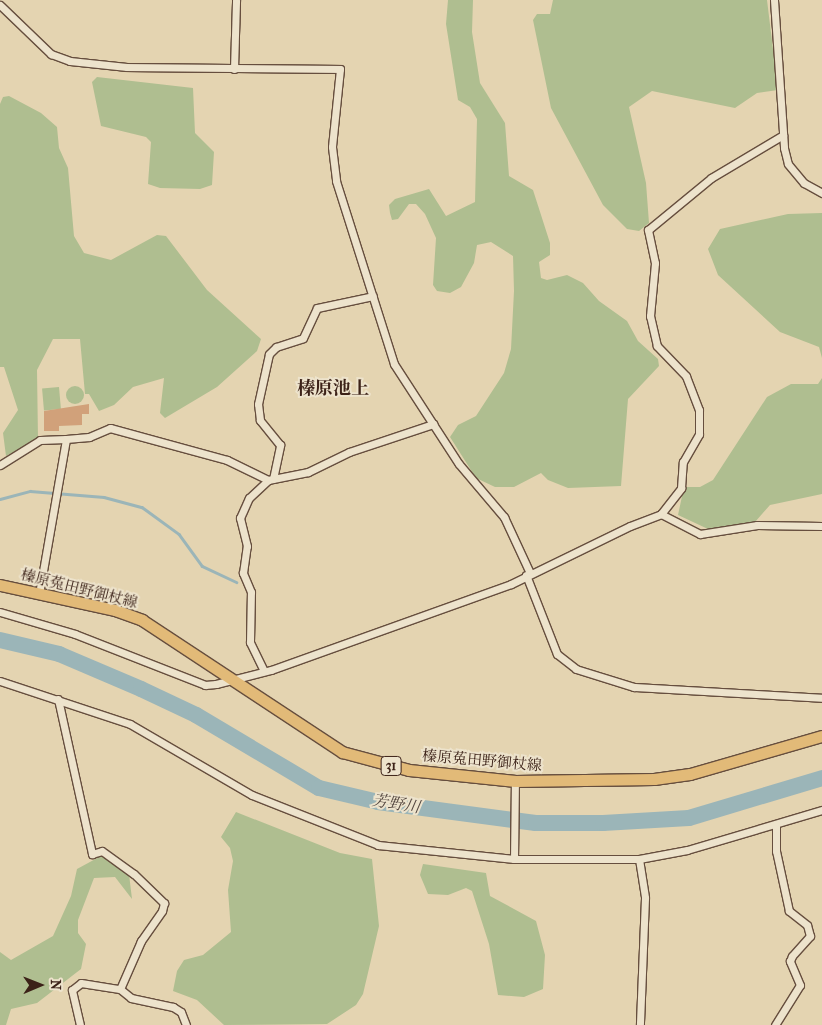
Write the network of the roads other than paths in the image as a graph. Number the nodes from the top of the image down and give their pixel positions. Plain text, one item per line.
1 (236, 0) edge
2 (774, 0) edge
3 (0, 4) edge
4 (234, 69) junction
5 (783, 135) junction
6 (822, 193) edge
7 (373, 296) junction
8 (432, 424) junction
9 (66, 439) junction
10 (0, 465) edge
11 (270, 479) junction
12 (661, 514) junction
13 (822, 526) edge
14 (528, 574) junction
15 (0, 585) edge
16 (39, 594) junction
17 (0, 612) edge
18 (264, 671) junction
19 (232, 680) junction
20 (0, 681) edge
21 (822, 698) edge
22 (58, 699) junction
23 (822, 736) edge
24 (515, 785) junction
25 (822, 810) edge
26 (776, 824) junction
27 (514, 856) junction
28 (639, 859) junction
29 (120, 989) junction
30 (80, 1025) edge
31 (186, 1025) edge
32 (640, 1025) edge
33 (775, 1025) edge

1 - 4 street
2 - 5 street
3 - 4 street
4 - 7 street
5 - 6 street
5 - 12 street
7 - 8 street
7 - 11 street
8 - 11 street
8 - 14 street
9 - 10 street
9 - 11 street
9 - 16 street
11 - 18 street
12 - 13 street
12 - 14 street
14 - 18 street
14 - 21 street
15 - 16 main road, 榛原菟田野御杖線 / 31
16 - 19 main road, 榛原菟田野御杖線 / 31
17 - 19 street
18 - 19 street
19 - 24 main road, 榛原菟田野御杖線 / 31
20 - 22 street
22 - 27 street
22 - 29 street
23 - 24 main road, 榛原菟田野御杖線 / 31
24 - 27 street
25 - 26 street
26 - 28 street
26 - 33 street
27 - 28 street
28 - 32 street
29 - 30 street
29 - 31 street

